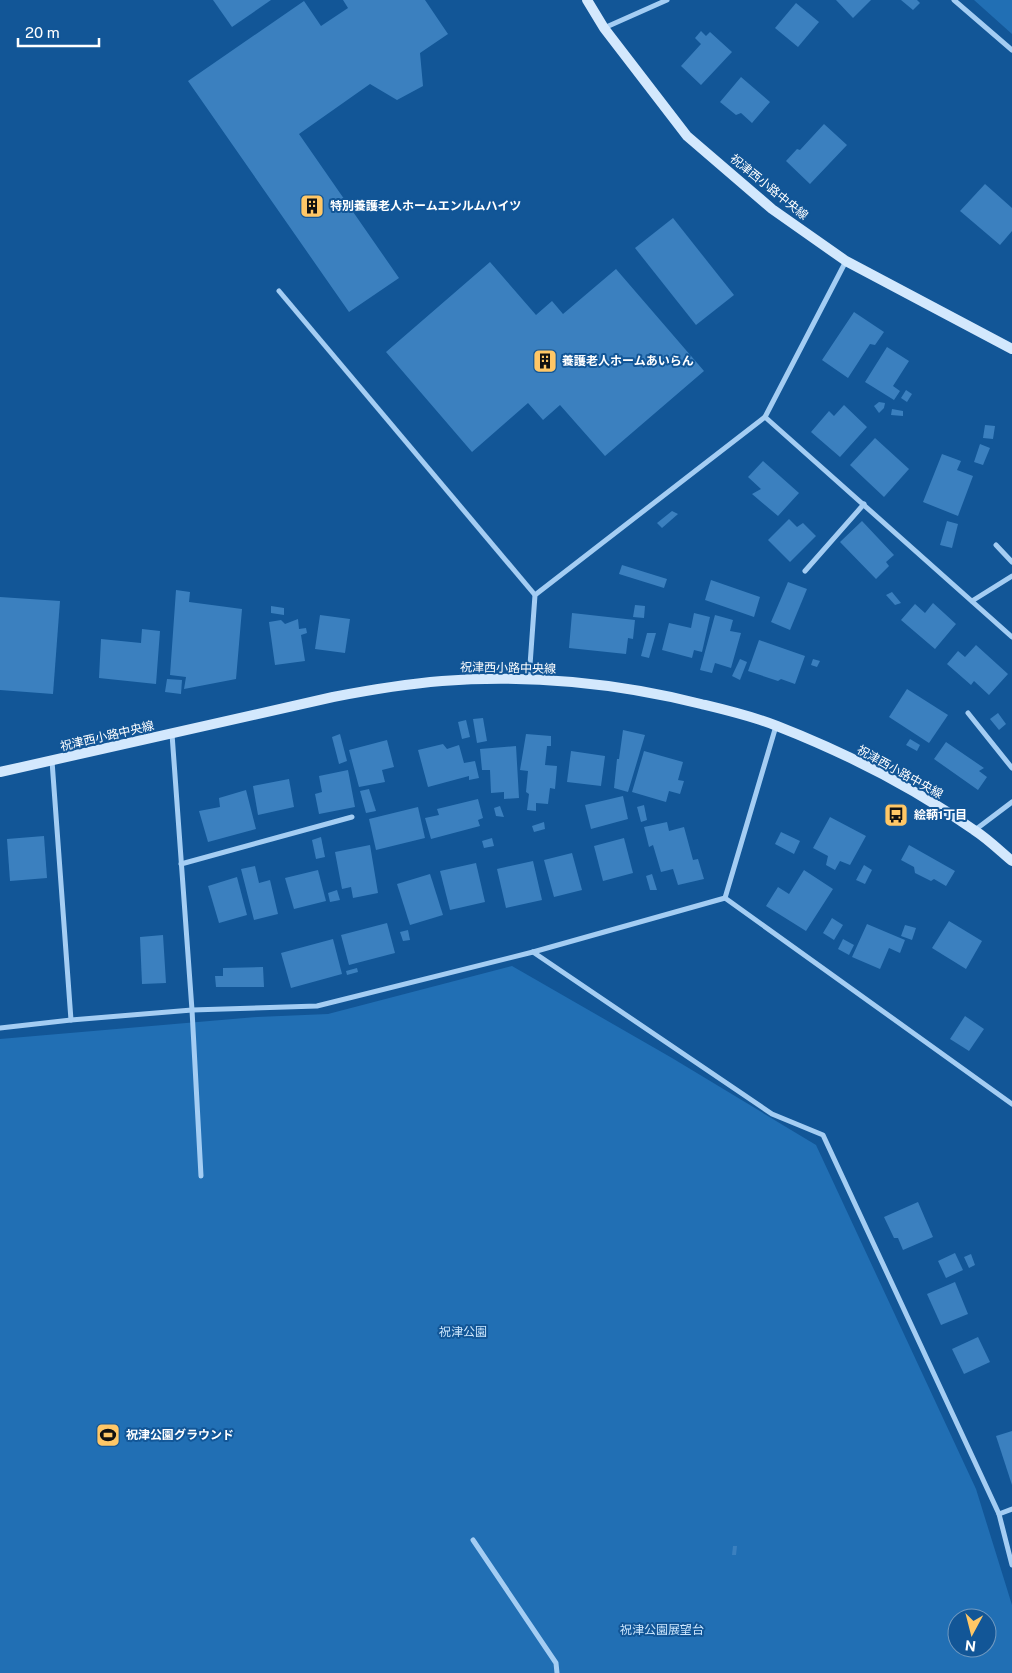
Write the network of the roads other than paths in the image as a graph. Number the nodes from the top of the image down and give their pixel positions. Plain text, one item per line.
1 (587, 0) edge
2 (667, 0) edge
3 (954, 0) edge
4 (604, 28) junction
5 (1012, 50) edge
6 (846, 261) junction
7 (279, 291) dead end
8 (1012, 349) edge
9 (765, 417) junction
10 (864, 504) junction
11 (996, 544) dead end
12 (1012, 562) edge
13 (805, 571) dead end
14 (1012, 576) edge
15 (535, 595) junction
16 (972, 601) junction
17 (1012, 637) edge
18 (529, 679) junction
19 (968, 713) dead end
20 (776, 726) junction
21 (172, 733) junction
22 (52, 761) junction
23 (1012, 768) edge
24 (0, 772) edge
25 (1012, 802) edge
26 (352, 817) dead end
27 (975, 830) junction
28 (1012, 861) edge
29 (181, 864) junction
30 (725, 898) junction
31 (533, 952) junction
32 (192, 1010) junction
33 (72, 1020) junction
34 (0, 1028) edge
35 (1012, 1104) edge
36 (201, 1176) dead end
37 (1012, 1509) edge
38 (999, 1514) junction
39 (473, 1540) dead end
40 (1012, 1564) edge
41 (557, 1673) edge

1 - 4 main road, 祝津西小路中央線
2 - 4 street
3 - 5 street
4 - 6 main road, 祝津西小路中央線
6 - 8 main road, 祝津西小路中央線
6 - 9 street
7 - 15 street
9 - 10 street
9 - 15 street
10 - 13 street
10 - 16 street
11 - 12 street
14 - 16 street
15 - 18 street
16 - 17 street
18 - 20 main road, 祝津西小路中央線
18 - 21 main road, 祝津西小路中央線
19 - 23 street
20 - 27 main road, 祝津西小路中央線
20 - 30 street
21 - 22 main road, 祝津西小路中央線
21 - 29 street
22 - 24 main road, 祝津西小路中央線
22 - 33 street
25 - 27 street
26 - 29 street
27 - 28 main road, 祝津西小路中央線
29 - 32 street
30 - 31 street
30 - 35 street
31 - 32 street
31 - 38 street
32 - 33 street
32 - 36 street
33 - 34 street
37 - 38 street
38 - 40 street
39 - 41 street

